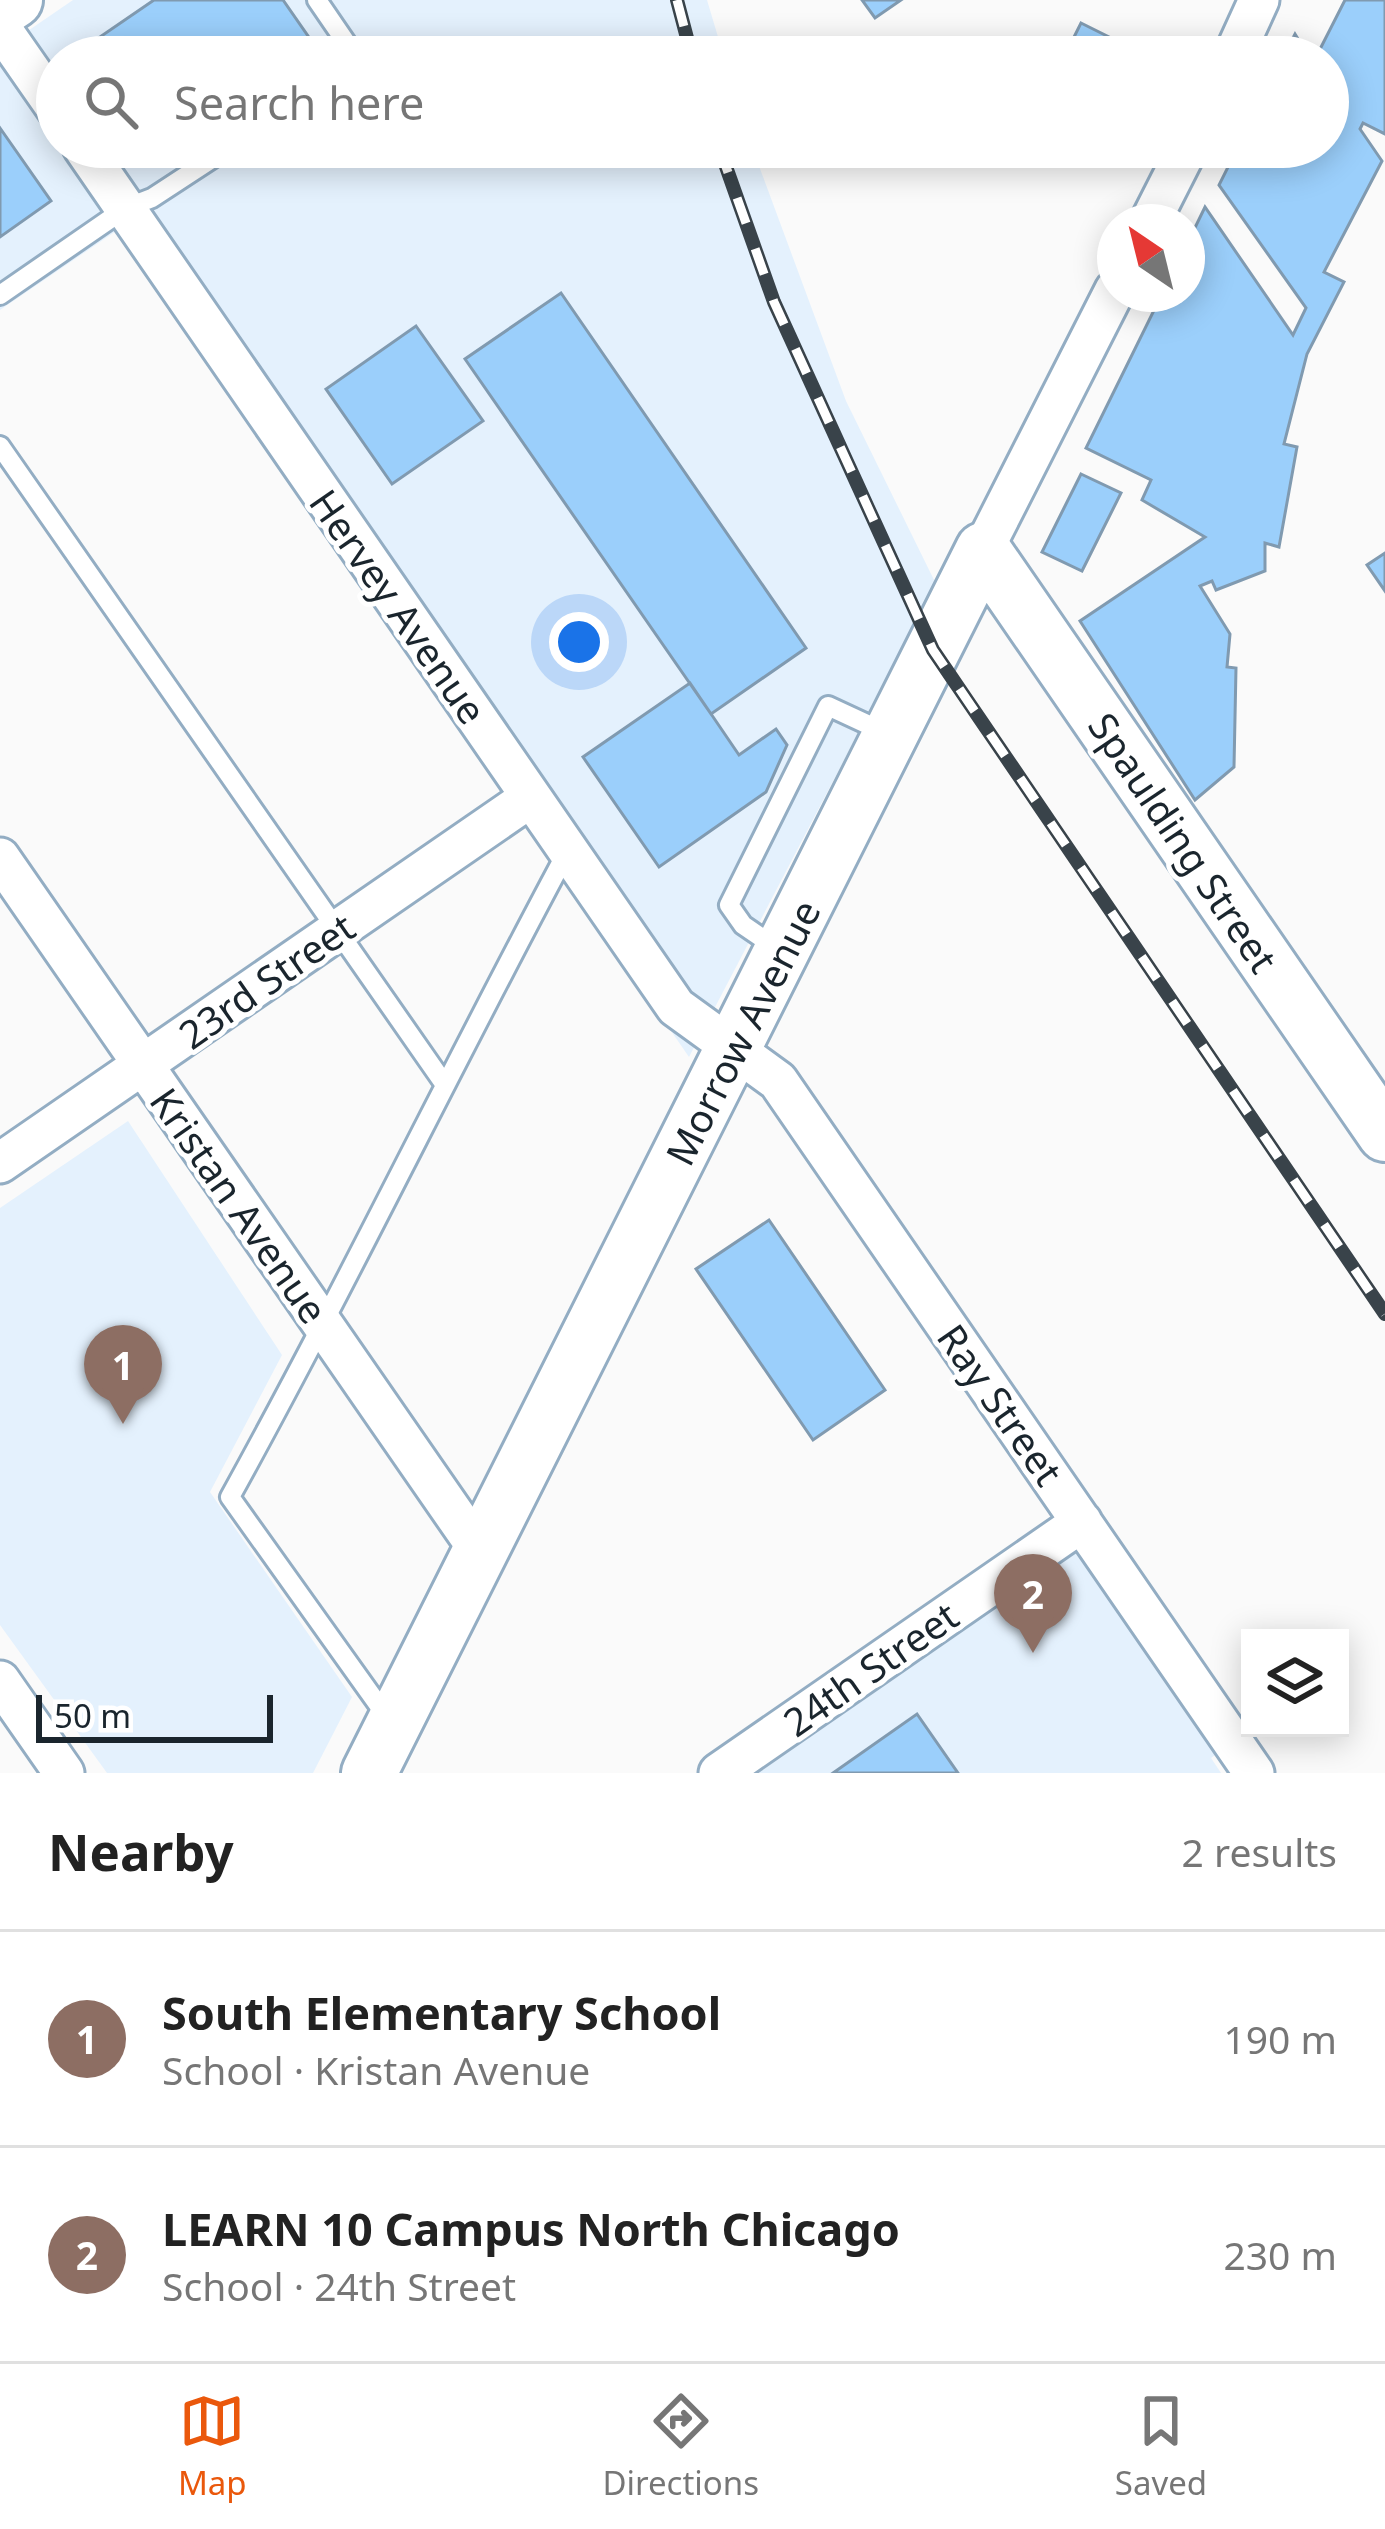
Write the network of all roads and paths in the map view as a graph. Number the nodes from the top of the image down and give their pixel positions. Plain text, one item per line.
1 (15, 0) edge
2 (317, 0) edge
3 (1245, 4) edge
4 (0, 10) edge
5 (0, 27) edge
6 (342, 36) edge
7 (1238, 36) edge
8 (36, 79) edge
9 (98, 168) edge
10 (198, 168) edge
11 (1177, 168) edge
12 (1159, 204) edge
13 (126, 208) junction
14 (0, 295) edge
15 (1104, 312) edge
16 (0, 446) edge
17 (983, 550) junction
18 (531, 797) junction
19 (567, 852) junction
20 (0, 858) edge
21 (340, 929) junction
22 (733, 1049) junction
23 (143, 1065) junction
24 (443, 1082) junction
25 (1385, 1134) edge
26 (0, 1162) edge
27 (324, 1326) junction
28 (1082, 1522) junction
29 (481, 1553) junction
30 (0, 1682) edge
31 (381, 1749) edge
32 (64, 1773) edge
33 (718, 1773) edge
34 (1254, 1773) edge

1 - 4 street
2 - 6 lane
3 - 7 street
5 - 8 street
9 - 13 street, Hervey Avenue
10 - 13 lane
11 - 12 street
13 - 14 lane
13 - 18 street, Hervey Avenue
15 - 17 street, Morrow Avenue
16 - 21 lane
17 - 22 street, Morrow Avenue
17 - 25 street, Spaulding Street
18 - 19 street, Hervey Avenue
18 - 21 street, 23rd Street
19 - 22 street, Hervey Avenue
19 - 24 lane
20 - 23 street, Kristan Avenue
21 - 23 street, 23rd Street
21 - 24 lane
22 - 28 street, Ray Street
22 - 29 street, Morrow Avenue
23 - 26 street, 23rd Street
23 - 27 street, Kristan Avenue
24 - 27 lane
27 - 29 street, Kristan Avenue
27 - 31 lane
28 - 33 street, 24th Street
28 - 34 street, Ray Street
29 - 31 street, Morrow Avenue
30 - 32 street

